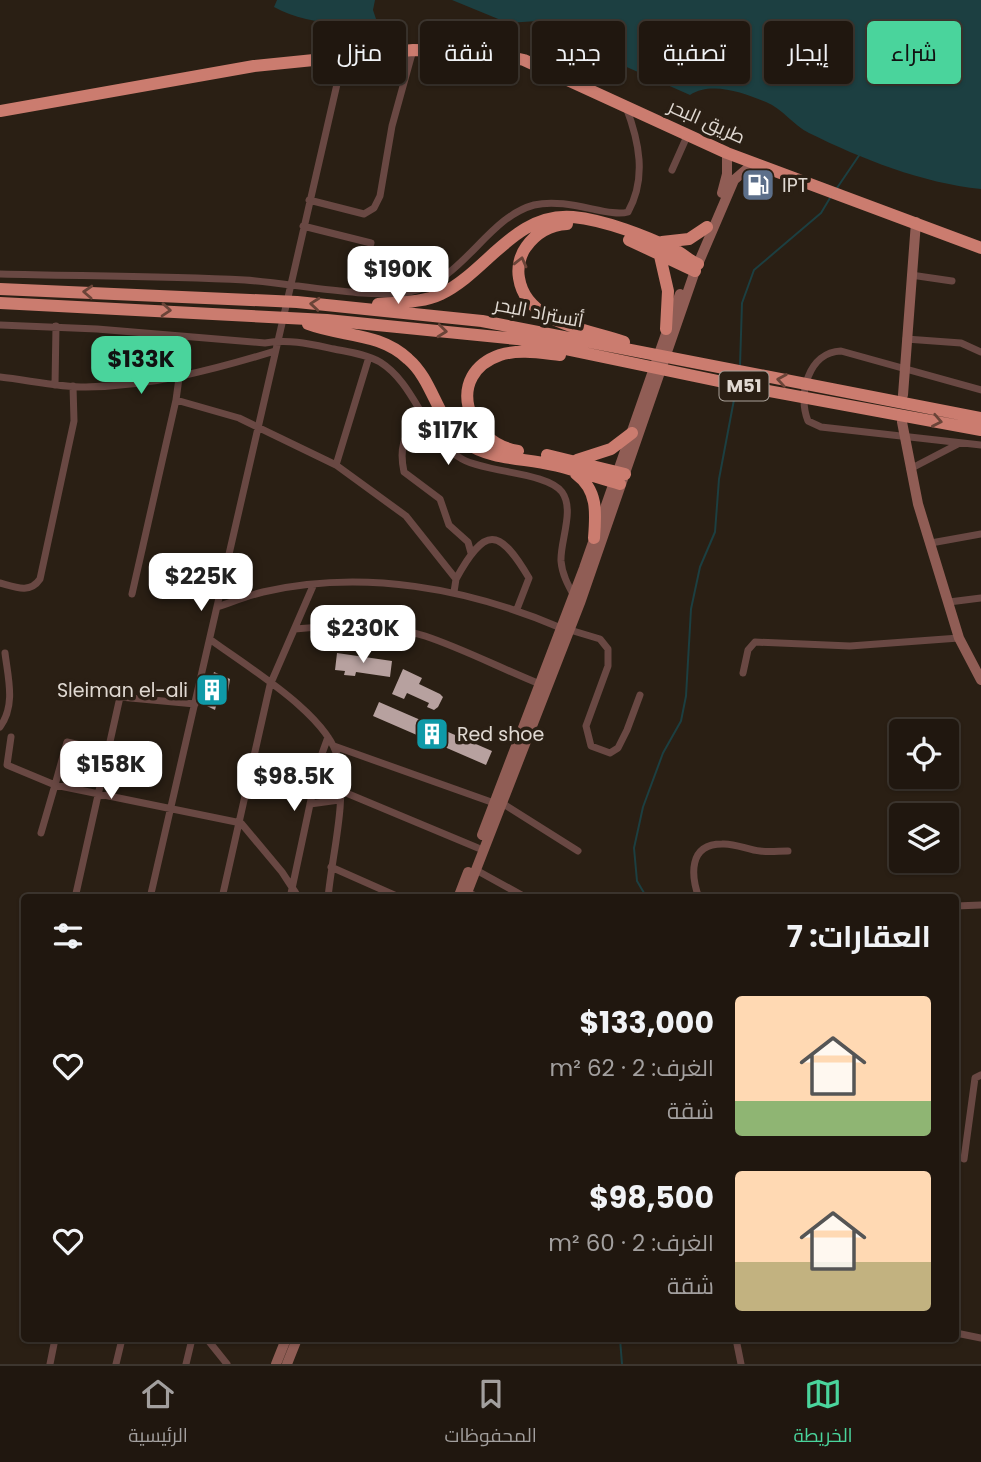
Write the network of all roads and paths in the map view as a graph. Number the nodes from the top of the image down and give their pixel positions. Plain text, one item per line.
1 (413, 50) junction
2 (406, 51) edge
3 (313, 61) edge
4 (336, 84) edge
5 (625, 106) junction
6 (0, 111) edge
7 (688, 134) junction
8 (727, 153) junction
9 (763, 167) junction
10 (672, 170) dead end
11 (309, 200) junction
12 (916, 222) junction
13 (303, 226) junction
14 (707, 227) junction
15 (655, 242) junction
16 (981, 248) edge
17 (660, 256) junction
18 (694, 266) junction
19 (0, 274) edge
20 (911, 275) junction
21 (952, 281) dead end
22 (289, 287) junction
23 (0, 289) edge
24 (355, 290) junction
25 (0, 303) edge
26 (361, 308) junction
27 (295, 318) junction
28 (0, 324) edge
29 (56, 326) junction
30 (666, 329) junction
31 (278, 337) junction
32 (905, 339) junction
33 (275, 351) junction
34 (981, 352) edge
35 (585, 353) junction
36 (369, 357) junction
37 (644, 357) junction
38 (904, 370) junction
39 (0, 377) edge
40 (179, 378) junction
41 (55, 385) junction
42 (74, 386) junction
43 (981, 390) edge
44 (903, 395) dead end
45 (848, 397) junction
46 (176, 400) junction
47 (981, 418) edge
48 (425, 419) junction
49 (902, 422) dead end
50 (257, 426) junction
51 (981, 430) edge
52 (632, 433) junction
53 (905, 437) junction
54 (958, 443) junction
55 (981, 445) edge
56 (336, 465) junction
57 (572, 465) junction
58 (909, 469) junction
59 (619, 478) junction
60 (981, 534) edge
61 (463, 537) junction
62 (594, 538) junction
63 (487, 540) junction
64 (931, 543) junction
65 (471, 553) junction
66 (456, 579) junction
67 (0, 583) edge
68 (313, 586) junction
69 (454, 592) junction
70 (132, 594) dead end
71 (574, 596) junction
72 (981, 598) edge
73 (948, 602) junction
74 (216, 607) junction
75 (517, 609) junction
76 (295, 629) junction
77 (565, 629) junction
78 (959, 638) junction
79 (211, 640) junction
80 (5, 653) dead end
81 (743, 673) dead end
82 (981, 680) edge
83 (540, 684) junction
84 (270, 685) junction
85 (640, 695) dead end
86 (195, 704) junction
87 (0, 727) edge
88 (11, 737) dead end
89 (328, 737) junction
90 (334, 746) junction
91 (107, 751) junction
92 (55, 785) junction
93 (339, 790) junction
94 (98, 792) junction
95 (339, 800) junction
96 (498, 803) junction
97 (310, 804) junction
98 (170, 807) junction
99 (240, 823) junction
100 (41, 833) dead end
101 (478, 848) junction
102 (578, 851) dead end
103 (788, 851) dead end
104 (331, 867) junction
105 (475, 870) junction
106 (292, 886) junction
107 (76, 894) edge
108 (151, 894) edge
109 (223, 894) edge
110 (291, 894) edge
111 (297, 894) edge
112 (328, 894) edge
113 (392, 894) edge
114 (460, 894) edge
115 (466, 894) edge
116 (520, 894) edge
117 (698, 894) edge
118 (981, 905) edge
119 (959, 906) edge
120 (981, 1075) edge
121 (964, 1159) dead end
122 (959, 1334) edge
123 (981, 1338) edge
124 (54, 1342) edge
125 (121, 1342) edge
126 (191, 1342) edge
127 (209, 1342) edge
128 (285, 1342) edge
129 (295, 1342) edge
130 (737, 1342) edge
131 (50, 1364) edge
132 (116, 1364) edge
133 (186, 1364) edge
134 (227, 1364) edge
135 (276, 1364) edge
136 (287, 1364) edge
137 (741, 1364) edge

1 - 2 highway, طريق البحر
1 - 5 highway, طريق البحر
1 - 11 street
3 - 6 highway, طريق البحر
4 - 11 street
5 - 7 highway, طريق البحر
5 - 24 street
7 - 8 highway, طريق البحر
7 - 10 street
8 - 9 highway, طريق البحر
8 - 14 main road
9 - 12 highway, طريق البحر
9 - 18 main road
11 - 13 street
12 - 16 highway, طريق البحر
12 - 20 main road
13 - 22 street
13 - 24 street
14 - 15 highway
14 - 18 main road
15 - 18 highway
15 - 26 highway
17 - 18 highway
17 - 30 highway
37 -> 17 highway
18 - 30 main road
18 - 59 main road
19 - 22 street
20 - 21 street
20 - 32 main road
22 - 24 street
22 - 31 street
26 -> 23 highway, أتستراد البحر / M51
25 -> 27 highway, أتستراد البحر / M51
26 - 37 highway, أتستراد البحر / M51
27 -> 35 highway, أتستراد البحر / M51
27 - 57 highway
28 - 29 street
29 - 31 street
29 - 41 street
30 - 52 main road
31 - 33 street
31 - 36 street
32 - 34 street
32 - 38 main road
33 - 40 street
33 - 50 street
35 - 37 highway, أتستراد البحر / M51
35 - 57 highway
36 - 48 street
36 - 56 street
37 - 45 highway, أتستراد البحر / M51
38 - 43 street
38 - 44 main road
38 - 53 street
39 - 41 street
40 - 42 street
40 - 46 street
41 - 42 street
42 - 67 street
45 - 47 highway, أتستراد البحر / M51
45 -> 51 highway, أتستراد البحر / M51
46 - 50 street
46 - 70 street
48 - 61 street
48 - 71 street
49 - 53 main road
50 - 56 street
50 - 74 street
52 - 57 highway
52 - 59 main road
53 - 54 street
53 - 58 main road
54 - 55 street
54 - 58 street
56 - 66 street
57 - 59 highway
57 - 62 highway
58 - 64 main road
59 - 62 main road
59 - 77 main road
60 - 64 street
61 - 63 street
61 - 65 street
62 - 71 main road
63 - 65 street
63 - 75 street
64 - 73 main road
65 - 66 street
66 - 69 street
68 - 69 street
68 - 74 street
68 - 76 street
69 - 75 street
71 - 77 main road
72 - 73 street
73 - 78 main road
74 - 79 street
75 - 77 street
76 - 83 street
76 - 84 street
77 - 83 main road
77 - 85 street
77 - 96 main road
78 - 81 street
78 - 82 main road
79 - 84 street
79 - 86 street
80 - 87 street
83 - 96 main road
84 - 89 street
84 - 99 street
86 - 91 street
86 - 98 street
88 - 92 street
89 - 90 street
89 - 97 street
90 - 93 street
90 - 96 street
91 - 92 street
91 - 94 street
92 - 94 street
92 - 100 street
93 - 95 street
93 - 101 street
94 - 98 street
94 - 107 street
95 - 97 street
95 - 104 street
96 - 101 main road
96 - 102 street
96 - 105 main road
97 - 106 street
98 - 99 street
98 - 108 street
99 - 106 street
99 - 109 street
101 - 114 main road
103 - 117 street
104 - 112 street
104 - 113 street
105 - 115 main road
105 - 116 street
106 - 110 street
106 - 111 street
118 - 119 street
120 - 121 street
122 - 123 street
124 - 131 street
125 - 132 street
126 - 133 street
127 - 134 street
128 - 135 main road
129 - 136 main road
130 - 137 street

